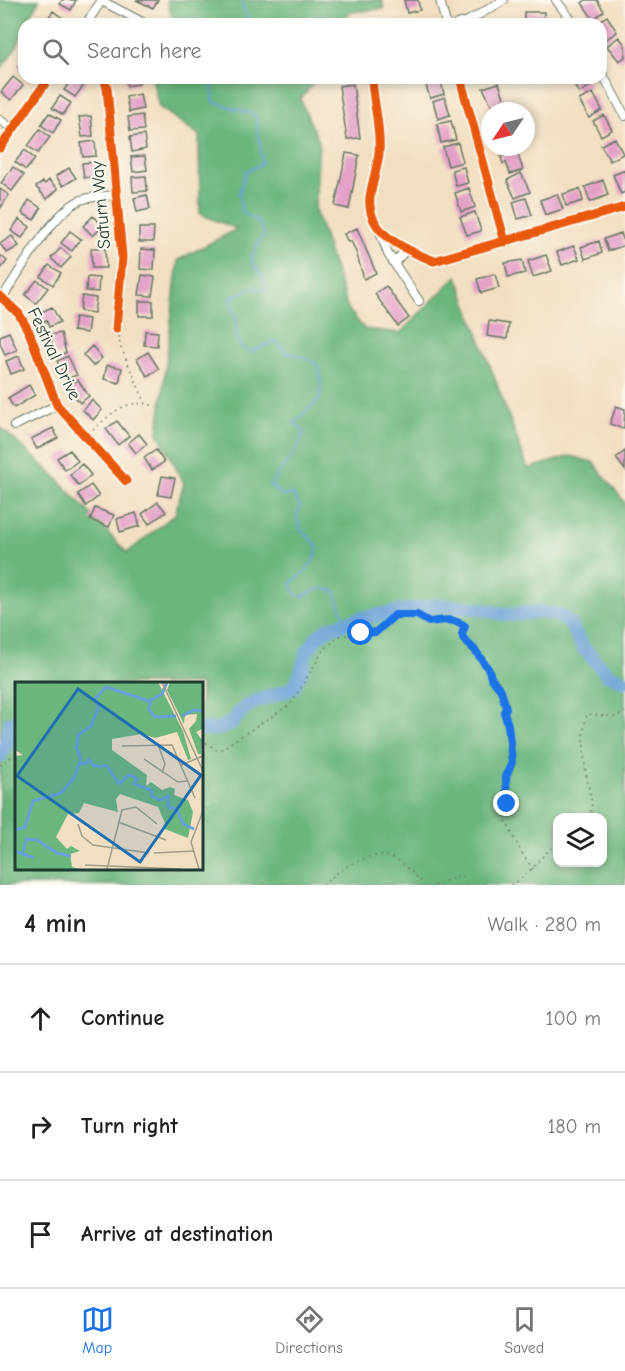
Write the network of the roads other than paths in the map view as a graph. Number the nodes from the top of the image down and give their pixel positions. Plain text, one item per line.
1 (102, 0) edge
2 (440, 0) edge
3 (504, 0) edge
4 (556, 0) edge
5 (90, 18) edge
6 (135, 18) edge
7 (444, 18) edge
8 (473, 18) edge
9 (569, 18) edge
10 (607, 82) edge
11 (45, 84) edge
12 (106, 84) edge
13 (373, 84) edge
14 (462, 84) edge
15 (625, 117) edge
16 (0, 120) edge
17 (13, 129) junction
18 (0, 148) edge
19 (116, 195) junction
20 (625, 207) edge
21 (379, 229) junction
22 (505, 242) junction
23 (407, 249) junction
24 (394, 263) junction
25 (1, 297) edge
26 (419, 301) dead end
27 (116, 329) road end
28 (57, 405) junction
29 (14, 426) dead end
30 (126, 481) dead end

1 - 5 street
1 - 6 street
2 - 7 street
3 - 8 street
4 - 9 street
10 - 15 street
11 - 17 street
12 - 19 street, Saturn Way
13 - 21 street
14 - 22 street
16 - 17 street
17 - 18 street
19 - 25 street
19 - 27 street, Saturn Way
20 - 22 street
21 - 23 street
21 - 24 street
22 - 23 street
23 - 24 street
24 - 26 street
25 - 28 street, Festival Drive
28 - 29 street
28 - 30 street, Festival Drive

